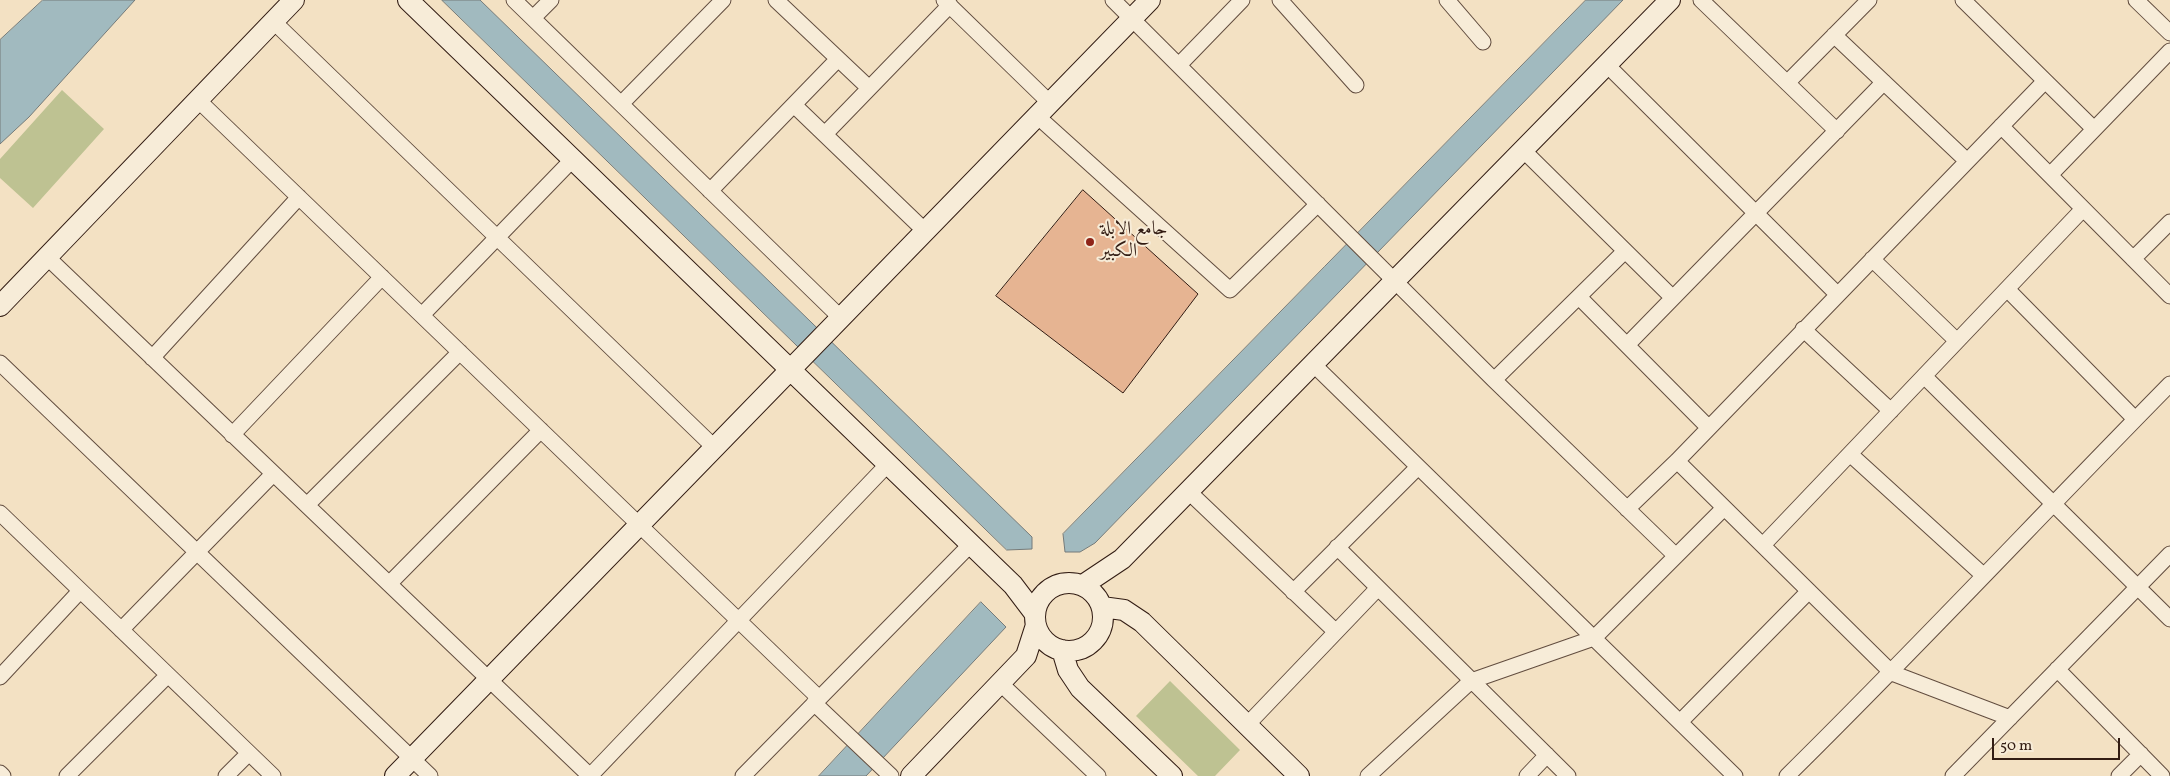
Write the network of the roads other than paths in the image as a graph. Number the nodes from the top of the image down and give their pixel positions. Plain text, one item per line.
1 (294, 0) edge
2 (408, 0) edge
3 (514, 0) edge
4 (551, 0) edge
5 (723, 0) edge
6 (776, 0) edge
7 (1113, 0) edge
8 (1150, 0) edge
9 (1242, 0) edge
10 (1280, 0) edge
11 (1447, 0) edge
12 (1670, 0) edge
13 (1702, 0) edge
14 (1869, 0) edge
15 (1963, 0) edge
16 (2136, 0) edge
17 (947, 3) edge
18 (533, 18) junction
19 (1132, 18) junction
20 (274, 22) junction
21 (2170, 33) edge
22 (1834, 35) junction
23 (1483, 42) dead end
24 (2170, 51) edge
25 (838, 59) junction
26 (1179, 65) junction
27 (1607, 65) junction
28 (2045, 81) junction
29 (1884, 82) junction
30 (1786, 83) junction
31 (1356, 85) dead end
32 (869, 88) junction
33 (198, 100) junction
34 (621, 104) junction
35 (794, 105) junction
36 (1044, 109) junction
37 (2001, 126) junction
38 (2094, 129) junction
39 (1837, 131) junction
40 (825, 134) junction
41 (1523, 150) junction
42 (573, 159) junction
43 (1967, 161) junction
44 (2050, 175) junction
45 (710, 191) junction
46 (300, 197) junction
47 (1318, 204) junction
48 (2083, 209) junction
49 (1756, 213) junction
50 (2170, 222) edge
51 (925, 232) junction
52 (497, 238) junction
53 (1625, 251) junction
54 (47, 257) junction
55 (1872, 259) junction
56 (2133, 259) junction
57 (382, 277) junction
58 (1395, 281) junction
59 (2006, 289) junction
60 (1838, 294) junction
61 (2170, 296) edge
62 (1579, 297) junction
63 (1673, 298) junction
64 (0, 306) edge
65 (422, 315) junction
66 (840, 318) junction
67 (1803, 329) junction
68 (1957, 341) junction
69 (1627, 345) junction
70 (460, 352) junction
71 (152, 358) junction
72 (0, 363) edge
73 (1313, 364) junction
74 (790, 369) junction
75 (1924, 376) junction
76 (1494, 380) junction
77 (2170, 384) edge
78 (1891, 411) junction
79 (2135, 420) junction
80 (1708, 426) junction
81 (541, 430) junction
82 (232, 435) junction
83 (715, 448) junction
84 (1850, 454) junction
85 (1677, 461) junction
86 (888, 464) junction
87 (1418, 466) junction
88 (274, 474) junction
89 (1188, 491) junction
90 (2053, 503) junction
91 (306, 505) junction
92 (1724, 508) junction
93 (1627, 509) junction
94 (0, 513) edge
95 (640, 525) junction
96 (971, 544) junction
97 (1762, 545) junction
98 (1337, 548) junction
99 (197, 552) junction
100 (2170, 554) edge
101 (1676, 556) junction
102 (1983, 575) junction
103 (389, 584) junction
104 (1013, 585) junction
105 (1053, 586) junction
106 (2138, 587) junction
107 (1378, 588) junction
108 (1808, 590) junction
109 (80, 591) junction
110 (1293, 592) junction
111 (1094, 597) junction
112 (738, 619) junction
113 (1035, 619) junction
114 (2170, 619) edge
115 (121, 630) junction
116 (1335, 631) junction
117 (1594, 638) junction
118 (1059, 649) junction
119 (1026, 656) junction
120 (2058, 669) junction
121 (1892, 673) junction
122 (168, 675) junction
123 (0, 677) edge
124 (489, 679) junction
125 (1471, 681) junction
126 (1000, 683) junction
127 (817, 701) junction
128 (2010, 718) junction
129 (1680, 722) junction
130 (1247, 725) junction
131 (249, 752) junction
132 (2141, 754) junction
133 (1547, 756) junction
134 (412, 758) junction
135 (0, 773) edge
136 (918, 774) edge
137 (4, 776) edge
138 (67, 776) edge
139 (226, 776) edge
140 (274, 776) edge
141 (395, 776) edge
142 (430, 776) edge
143 (590, 776) edge
144 (743, 776) edge
145 (891, 776) edge
146 (1098, 776) edge
147 (1172, 776) edge
148 (1299, 776) edge
149 (1368, 776) edge
150 (1527, 776) edge
151 (1568, 776) edge
152 (1735, 776) edge
153 (1787, 776) edge
154 (1954, 776) edge
155 (2119, 776) edge
156 (2162, 776) edge

1 - 20 street
2 - 42 street
3 - 18 street
4 - 18 street
5 - 34 street
6 - 25 street
7 - 19 street
8 - 19 street
9 - 26 street
10 - 31 street
11 - 23 street
12 - 27 street
13 - 30 street
14 - 22 street
15 - 28 street
16 - 21 street
17 - 32 street
17 - 36 street
18 - 34 street
19 - 26 street
19 - 36 street
20 - 33 street
20 - 52 street
22 - 29 street
22 - 30 street
24 - 38 street
25 - 32 street
25 - 35 street
26 - 47 street
27 - 41 street
27 - 49 street
28 - 37 street
28 - 38 street
29 - 39 street
29 - 43 street
30 - 39 street
32 - 40 street
33 - 46 street
33 - 54 street
34 - 45 street
35 - 40 street
35 - 45 street
36 - 47 street
36 - 51 street
37 - 43 street
37 - 44 street
38 - 44 street
39 - 49 street
40 - 51 street
41 - 53 street
41 - 58 street
42 - 52 street
42 - 74 street
43 - 55 street
44 - 48 street
45 - 66 street
46 - 57 street
46 - 71 street
47 - 58 street
48 - 56 street
48 - 59 street
49 - 60 street
49 - 63 street
50 - 56 street
51 - 66 street
52 - 65 street
52 - 83 street
53 - 62 street
53 - 63 street
54 - 64 street
54 - 71 street
55 - 60 street
55 - 68 street
56 - 61 street
57 - 65 street
57 - 82 street
58 - 73 street
58 - 76 street
59 - 68 street
59 - 79 street
60 - 67 street
62 - 69 street
62 - 76 street
63 - 69 street
65 - 70 street
66 - 74 street
67 - 78 street
67 - 80 street
68 - 75 street
69 - 80 street
70 - 81 street
70 - 91 street
71 - 82 street
72 - 99 street
73 - 87 street
73 - 89 street
74 - 83 street
74 - 86 street
75 - 78 street
75 - 90 street
76 - 93 street
77 - 79 street
78 - 84 street
79 - 90 street
80 - 85 street
81 - 95 street
81 - 103 street
82 - 88 street
83 - 95 street
84 - 97 street
84 - 102 street
85 - 92 street
85 - 93 street
86 - 96 street
86 - 112 street
87 - 98 street
87 - 117 street
88 - 91 street
88 - 99 street
89 - 110 street
89 - 111 street
90 - 102 street
90 - 106 street
91 - 103 street
92 - 97 street
92 - 101 street
93 - 101 street
94 - 109 street
95 - 112 street
95 - 124 street
96 - 104 street
96 - 127 street
97 - 108 street
98 - 107 street
98 - 110 street
99 - 115 street
99 - 134 street
100 - 106 street
101 - 117 street
102 - 121 street
103 - 124 street
104 - 105 street
104 - 113 street
105 - 111 street
105 - 113 street
106 - 114 street
106 - 120 street
107 - 116 street
107 - 125 street
108 - 121 street
108 - 129 street
109 - 115 street
109 - 123 street
110 - 116 street
111 - 118 street
111 - 130 street
112 - 127 street
112 - 143 street
113 - 118 street
113 - 119 street
115 - 122 street
116 - 130 street
117 - 125 street
117 - 129 street
118 - 119 street
118 - 147 street
119 - 126 street
120 - 128 street
120 - 132 street
121 - 128 street
121 - 153 street
122 - 131 street
122 - 138 street
124 - 134 street
124 - 143 street
125 - 133 street
125 - 149 street
126 - 136 street
126 - 146 street
127 - 144 street
127 - 145 street
128 - 154 street
129 - 152 street
130 - 148 street
131 - 139 street
131 - 140 street
132 - 155 street
132 - 156 street
133 - 150 street
133 - 151 street
134 - 141 street
134 - 142 street
135 - 137 street

